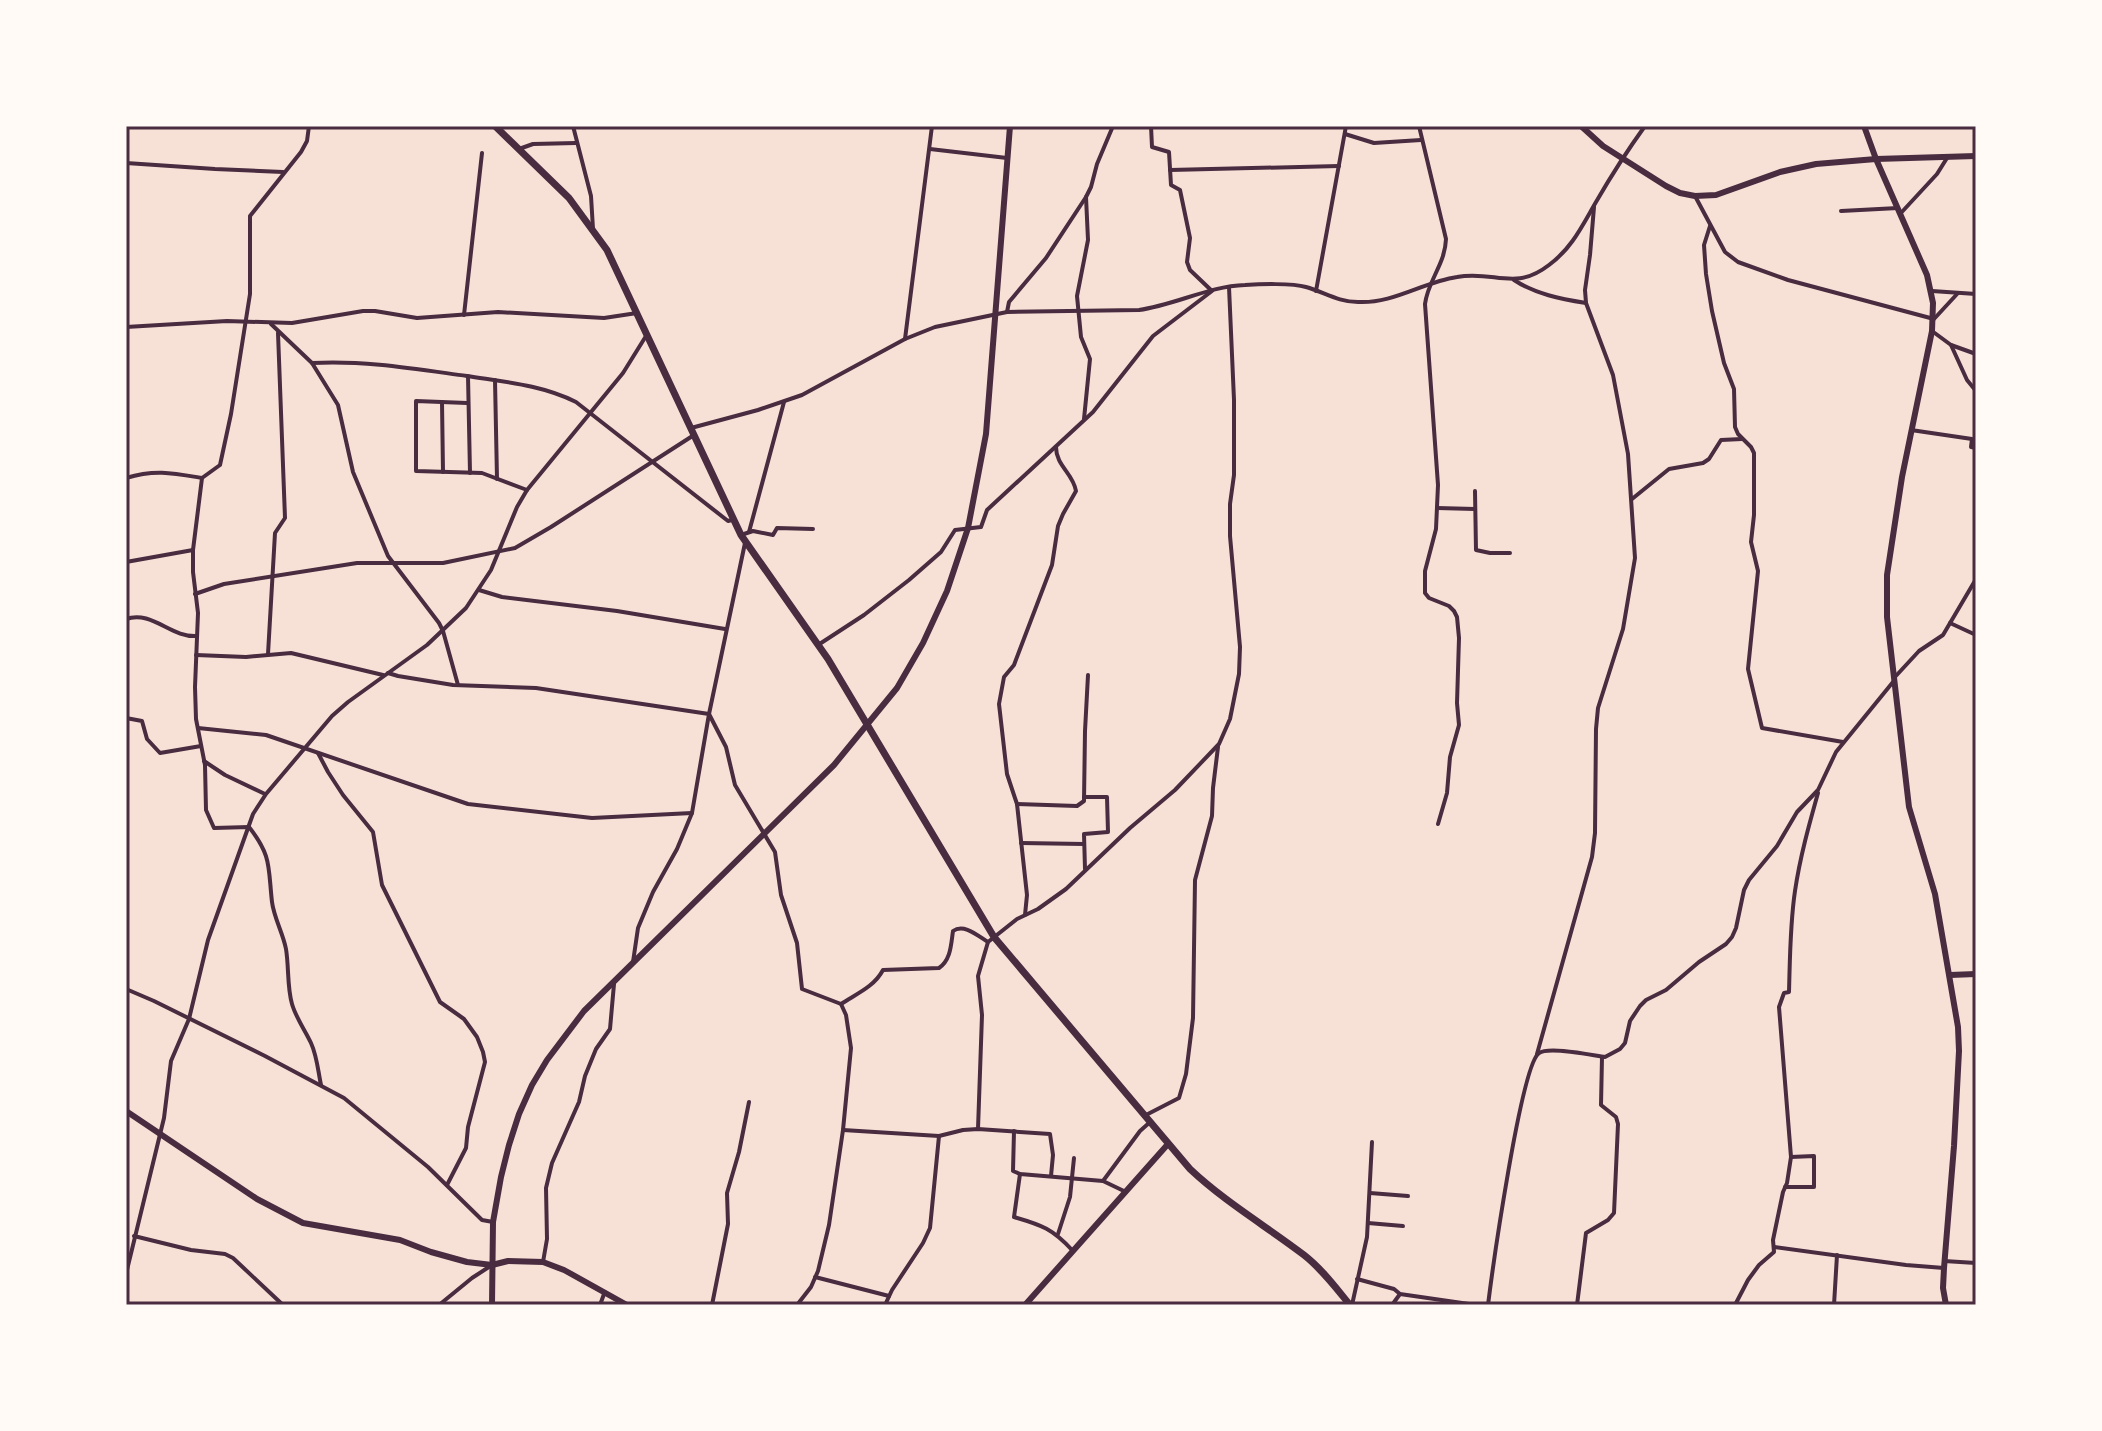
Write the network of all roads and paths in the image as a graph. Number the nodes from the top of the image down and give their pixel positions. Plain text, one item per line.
1 (309, 126) edge
2 (495, 126) edge
3 (573, 126) edge
4 (932, 126) edge
5 (1010, 126) edge
6 (1113, 126) edge
7 (1151, 126) edge
8 (1346, 126) edge
9 (1419, 126) edge
10 (1581, 126) edge
11 (1645, 126) edge
12 (1864, 126) edge
13 (1345, 134) junction
14 (1422, 139) junction
15 (576, 143) junction
16 (519, 149) junction
17 (930, 149) junction
18 (482, 153) dead end
19 (1976, 156) edge
20 (1007, 158) junction
21 (1623, 158) junction
22 (1947, 158) junction
23 (1876, 159) junction
24 (126, 163) edge
25 (1339, 166) junction
26 (1170, 170) junction
27 (285, 172) junction
28 (1695, 196) junction
29 (1086, 197) junction
30 (1594, 205) junction
31 (1841, 211) dead end
32 (1899, 211) junction
33 (1710, 226) junction
34 (593, 229) junction
35 (1514, 280) junction
36 (1431, 284) junction
37 (1229, 287) junction
38 (1212, 291) junction
39 (1316, 291) junction
40 (1932, 291) junction
41 (1958, 293) junction
42 (1976, 294) edge
43 (1586, 303) junction
44 (1078, 311) junction
45 (1007, 312) junction
46 (638, 313) junction
47 (996, 314) junction
48 (464, 315) junction
49 (1934, 319) junction
50 (246, 322) junction
51 (270, 323) junction
52 (126, 327) edge
53 (278, 330) junction
54 (1932, 331) junction
55 (647, 334) junction
56 (905, 339) junction
57 (1951, 345) junction
58 (1976, 354) edge
59 (312, 363) junction
60 (468, 376) junction
61 (495, 380) junction
62 (1976, 391) edge
63 (442, 402) junction
64 (784, 402) junction
65 (467, 403) junction
66 (591, 413) junction
67 (1083, 421) junction
68 (1911, 430) junction
69 (693, 432) junction
70 (1742, 439) junction
71 (1056, 447) junction
72 (1976, 448) edge
73 (653, 461) junction
74 (443, 472) junction
75 (470, 473) junction
76 (126, 478) edge
77 (202, 478) junction
78 (497, 479) junction
79 (527, 490) junction
80 (1475, 491) dead end
81 (1632, 499) junction
82 (1437, 508) junction
83 (1475, 509) junction
84 (732, 520) junction
85 (968, 528) junction
86 (813, 529) dead end
87 (745, 534) junction
88 (745, 543) junction
89 (193, 550) junction
90 (499, 551) junction
91 (1510, 553) dead end
92 (126, 562) edge
93 (391, 563) junction
94 (272, 576) junction
95 (1976, 579) edge
96 (479, 590) junction
97 (195, 594) junction
98 (126, 619) edge
99 (1950, 623) junction
100 (726, 629) junction
101 (443, 631) junction
102 (1976, 635) edge
103 (197, 636) junction
104 (818, 645) junction
105 (268, 654) junction
106 (196, 655) junction
107 (386, 674) junction
108 (1088, 675) dead end
109 (1894, 679) junction
110 (458, 686) junction
111 (709, 714) junction
112 (126, 718) edge
113 (866, 725) junction
114 (198, 728) junction
115 (1843, 742) junction
116 (1219, 744) junction
117 (201, 746) junction
118 (306, 748) junction
119 (318, 753) junction
120 (204, 761) junction
121 (1818, 790) junction
122 (266, 794) junction
123 (1084, 797) junction
124 (1017, 804) junction
125 (692, 813) junction
126 (1438, 824) dead end
127 (249, 827) junction
128 (766, 833) junction
129 (1021, 843) junction
130 (1084, 844) junction
131 (1085, 871) junction
132 (1025, 915) junction
133 (991, 940) junction
134 (633, 962) junction
135 (1976, 974) edge
136 (1950, 975) junction
137 (614, 981) junction
138 (126, 989) edge
139 (841, 1004) junction
140 (189, 1019) junction
141 (1537, 1054) junction
142 (1602, 1057) junction
143 (321, 1085) junction
144 (749, 1102) dead end
145 (126, 1111) edge
146 (1147, 1119) junction
147 (978, 1129) junction
148 (843, 1130) junction
149 (1014, 1131) junction
150 (160, 1134) junction
151 (939, 1136) junction
152 (1372, 1142) dead end
153 (1168, 1144) junction
154 (1791, 1157) junction
155 (1074, 1158) dead end
156 (1020, 1174) junction
157 (1051, 1176) junction
158 (1072, 1178) junction
159 (1103, 1181) junction
160 (447, 1185) junction
161 (1785, 1187) junction
162 (1126, 1192) junction
163 (1369, 1193) junction
164 (1408, 1196) dead end
165 (493, 1222) junction
166 (1368, 1223) junction
167 (1403, 1226) dead end
168 (1058, 1235) junction
169 (134, 1236) junction
170 (1774, 1247) junction
171 (1073, 1251) junction
172 (128, 1254) edge
173 (1837, 1255) junction
174 (543, 1262) junction
175 (1976, 1263) edge
176 (1944, 1264) junction
177 (492, 1265) junction
178 (126, 1274) edge
179 (815, 1277) junction
180 (1357, 1279) junction
181 (605, 1291) junction
182 (1400, 1294) junction
183 (889, 1296) junction
184 (283, 1305) edge
185 (439, 1305) edge
186 (492, 1305) edge
187 (600, 1305) edge
188 (627, 1305) edge
189 (712, 1305) edge
190 (797, 1305) edge
191 (885, 1305) edge
192 (1025, 1305) edge
193 (1351, 1305) edge
194 (1392, 1305) edge
195 (1476, 1305) edge
196 (1488, 1305) edge
197 (1577, 1305) edge
198 (1735, 1305) edge
199 (1834, 1305) edge
200 (1946, 1305) edge

1 - 27 street
2 - 16 main road
3 - 15 street
4 - 17 street
5 - 20 street
6 - 29 street
7 - 26 street
8 - 13 street
9 - 14 street
10 - 21 street
11 - 21 street
12 - 23 street
13 - 14 street
13 - 25 street
14 - 36 street
15 - 16 street
15 - 34 street
16 - 34 main road
17 - 20 street
17 - 56 street
18 - 48 street
19 - 22 street
20 - 47 street
21 - 28 street
21 - 30 street
22 - 23 street
22 - 32 street
23 - 28 street
23 - 32 street
24 - 27 street
25 - 26 street
25 - 39 street
26 - 38 street
27 - 50 street
28 - 33 street
29 - 44 street
29 - 45 street
30 - 35 street
30 - 43 street
31 - 32 street
32 - 40 street
33 - 49 street
33 - 70 street
34 - 46 main road
35 - 36 street
35 - 43 street
36 - 39 street
36 - 82 street
37 - 38 street
37 - 39 street
37 - 116 street
38 - 44 street
38 - 67 street
40 - 41 street
40 - 49 street
41 - 42 street
41 - 49 street
43 - 81 street
44 - 45 street
44 - 67 street
45 - 47 street
46 - 48 street
46 - 55 main road
47 - 56 street
47 - 85 street
48 - 51 street
49 - 54 street
50 - 51 street
50 - 52 street
50 - 77 street
51 - 53 street
53 - 59 street
53 - 94 street
54 - 57 street
54 - 68 street
55 - 66 street
55 - 69 main road
56 - 64 street
57 - 58 street
57 - 62 street
59 - 60 street
59 - 93 street
60 - 61 street
60 - 65 street
61 - 66 street
61 - 78 street
63 - 65 street
63 - 74 street
63 - 74 street
64 - 69 street
64 - 87 street
65 - 75 street
66 - 73 street
66 - 79 street
67 - 71 street
68 - 72 street
68 - 109 street
69 - 73 street
69 - 84 main road
70 - 81 street
70 - 115 street
71 - 85 street
71 - 124 street
73 - 84 street
73 - 90 street
74 - 75 street
75 - 78 street
76 - 77 street
77 - 89 street
78 - 79 street
79 - 90 street
80 - 83 street
81 - 141 street
82 - 83 street
82 - 126 street
83 - 91 street
84 - 87 main road
85 - 104 street
85 - 113 street
86 - 87 street
87 - 88 main road
88 - 100 street
88 - 104 main road
89 - 92 street
89 - 97 street
90 - 93 street
90 - 96 street
93 - 94 street
93 - 101 street
94 - 97 street
94 - 105 street
95 - 99 street
96 - 100 street
96 - 101 street
97 - 103 street
98 - 103 street
99 - 102 street
99 - 109 street
100 - 111 street
101 - 107 street
101 - 110 street
103 - 106 street
104 - 113 main road
105 - 106 street
105 - 107 street
106 - 114 street
107 - 110 street
107 - 118 street
108 - 123 street
109 - 115 street
109 - 136 street
110 - 111 street
111 - 125 street
111 - 128 street
112 - 117 street
113 - 128 street
113 - 133 main road
114 - 117 street
114 - 118 street
115 - 121 street
116 - 131 street
116 - 146 street
117 - 120 street
118 - 119 street
118 - 122 street
119 - 125 street
119 - 160 street
120 - 122 street
120 - 127 street
121 - 142 street
121 - 154 street
122 - 127 street
123 - 124 street
123 - 130 street
124 - 129 street
125 - 134 street
127 - 140 street
127 - 143 street
128 - 134 street
128 - 139 street
129 - 130 street
129 - 132 street
130 - 131 street
131 - 132 street
132 - 133 street
133 - 139 street
133 - 146 main road
133 - 147 street
134 - 137 street
135 - 136 street
136 - 176 street
137 - 165 street
137 - 174 street
138 - 140 street
139 - 148 street
140 - 143 street
140 - 150 street
141 - 142 street
141 - 196 street
142 - 197 street
143 - 160 street
144 - 189 street
145 - 150 street
146 - 153 main road
146 - 159 street
147 - 149 street
147 - 151 street
148 - 151 street
148 - 179 street
149 - 156 street
149 - 157 street
150 - 169 street
150 - 177 street
151 - 183 street
152 - 163 street
153 - 162 street
153 - 193 main road
154 - 161 street
154 - 161 street
155 - 158 street
156 - 157 street
156 - 168 street
157 - 158 street
158 - 159 street
158 - 168 street
159 - 162 street
160 - 165 street
161 - 170 street
162 - 171 street
163 - 164 street
163 - 166 street
165 - 177 street
166 - 167 street
166 - 180 street
168 - 171 street
169 - 172 street
169 - 184 street
170 - 173 street
170 - 198 street
171 - 192 street
172 - 178 street
173 - 176 street
173 - 199 street
174 - 177 street
174 - 181 street
175 - 176 street
176 - 200 street
177 - 185 street
177 - 186 street
179 - 183 street
179 - 190 street
180 - 182 street
180 - 193 street
181 - 187 street
181 - 188 street
182 - 194 street
182 - 195 street
183 - 191 street

